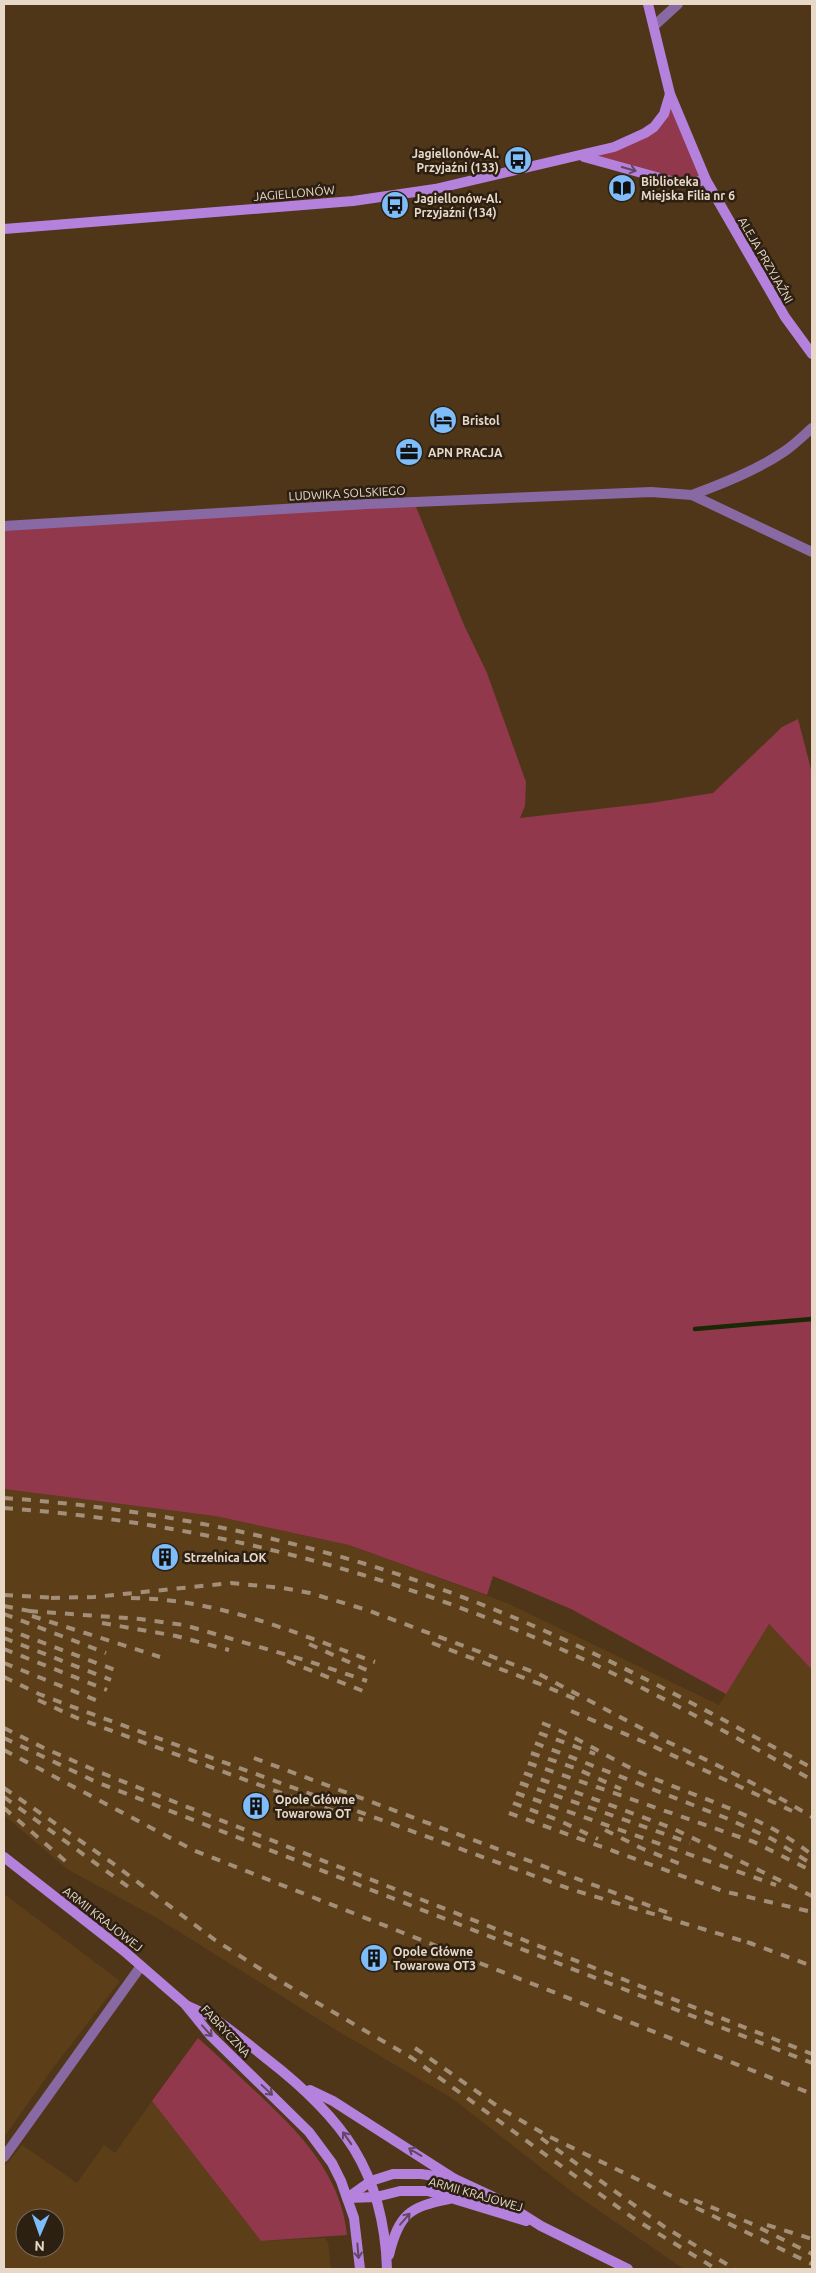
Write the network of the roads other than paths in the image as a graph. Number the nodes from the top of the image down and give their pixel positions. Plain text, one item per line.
1 (648, 4) edge
2 (678, 4) edge
3 (654, 26) junction
4 (670, 94) junction
5 (582, 156) junction
6 (706, 180) junction
7 (4, 229) edge
8 (812, 354) edge
9 (812, 428) edge
10 (692, 495) junction
11 (4, 526) edge
12 (812, 552) edge
13 (4, 1857) edge
14 (141, 1966) junction
15 (184, 2004) junction
16 (301, 2085) junction
17 (4, 2157) edge
18 (455, 2179) junction
19 (371, 2181) junction
20 (376, 2197) junction
21 (347, 2198) junction
22 (451, 2198) junction
23 (541, 2226) junction
24 (387, 2266) edge
25 (360, 2269) edge
26 (628, 2269) edge

1 - 3 street, ALEJA PRZYJAŹNI
2 - 3 street
3 - 4 street, ALEJA PRZYJAŹNI
4 - 5 street, JAGIELLONÓW
4 - 6 street, ALEJA PRZYJAŹNI
5 -> 6 street, JAGIELLONÓW
5 - 7 street, JAGIELLONÓW
6 - 8 street, ALEJA PRZYJAŹNI
9 - 10 street, LUDWIKA SOLSKIEGO
10 - 11 street, LUDWIKA SOLSKIEGO
10 - 12 street, LUDWIKA SOLSKIEGO
13 - 14 street, ARMII KRAJOWEJ
14 - 15 street, ARMII KRAJOWEJ
14 - 17 street
15 - 16 street, FABRYCZNA
15 -> 21 street, FABRYCZNA
18 -> 16 street
19 -> 16 street, FABRYCZNA
18 - 19 street, ARMII KRAJOWEJ
18 - 23 street, ARMII KRAJOWEJ
19 - 20 street, FABRYCZNA
19 - 21 street, ARMII KRAJOWEJ
20 - 21 street, ARMII KRAJOWEJ
20 - 22 street, ARMII KRAJOWEJ
20 - 24 street, FABRYCZNA
21 -> 25 street, FABRYCZNA
22 - 23 street, ARMII KRAJOWEJ
24 -> 22 street
23 - 26 street, ARMII KRAJOWEJ

